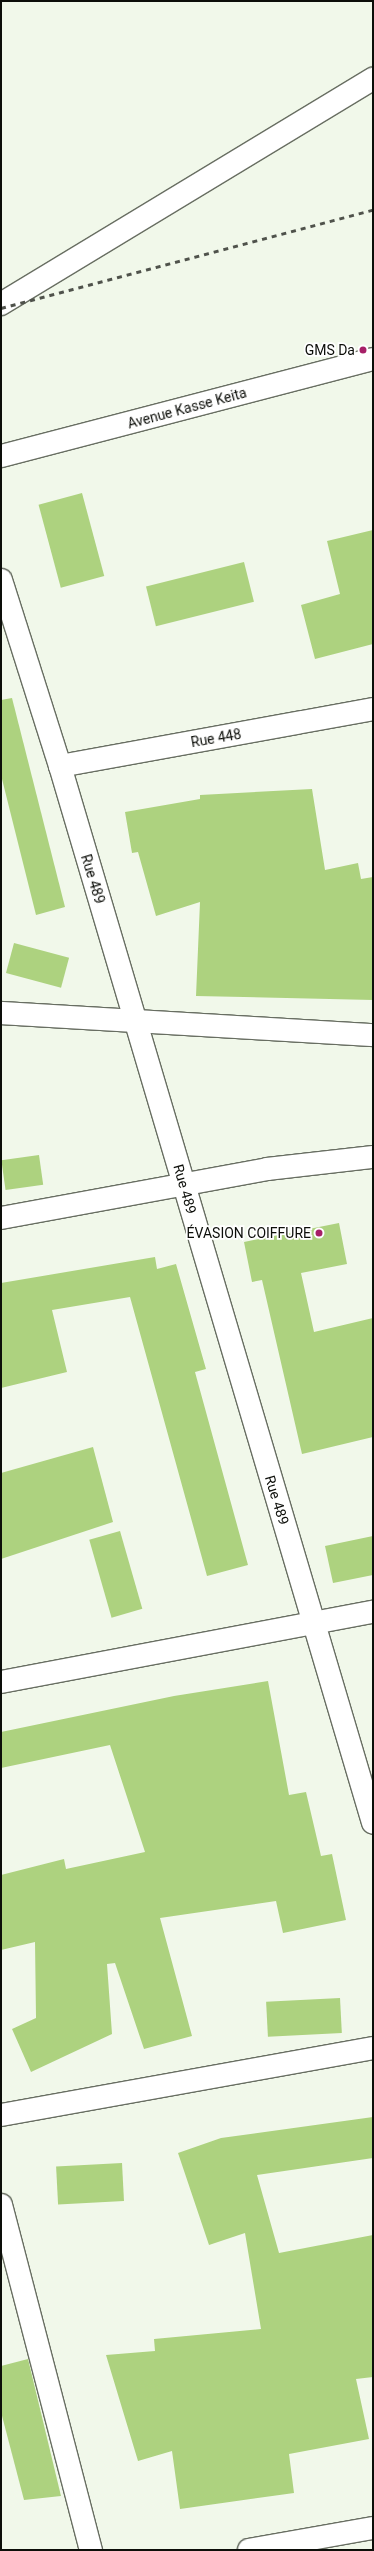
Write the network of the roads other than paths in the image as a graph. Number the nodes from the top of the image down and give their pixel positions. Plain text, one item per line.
1 (373, 79) edge
2 (1, 304) edge
3 (373, 360) edge
4 (1, 456) edge
5 (1, 580) edge
6 (373, 710) edge
7 (60, 766) junction
8 (1, 1013) edge
9 (136, 1022) junction
10 (373, 1035) edge
11 (373, 1156) edge
12 (184, 1184) junction
13 (1, 1218) edge
14 (373, 1612) edge
15 (314, 1623) junction
16 (1, 1682) edge
17 (373, 1823) edge
18 (373, 2048) edge
19 (1, 2115) edge
20 (1, 2205) edge
21 (373, 2528) edge
22 (91, 2550) edge
23 (249, 2550) edge

1 - 2 street
3 - 4 street, Avenue Kasse Keita
5 - 7 street, Rue 489
6 - 7 street, Rue 448
7 - 9 street, Rue 489
8 - 9 street
9 - 10 street
9 - 12 street, Rue 489
11 - 12 street
12 - 13 street
12 - 15 street, Rue 489
14 - 15 street
15 - 16 street
15 - 17 street, Rue 489
18 - 19 street
20 - 22 street
21 - 23 street

